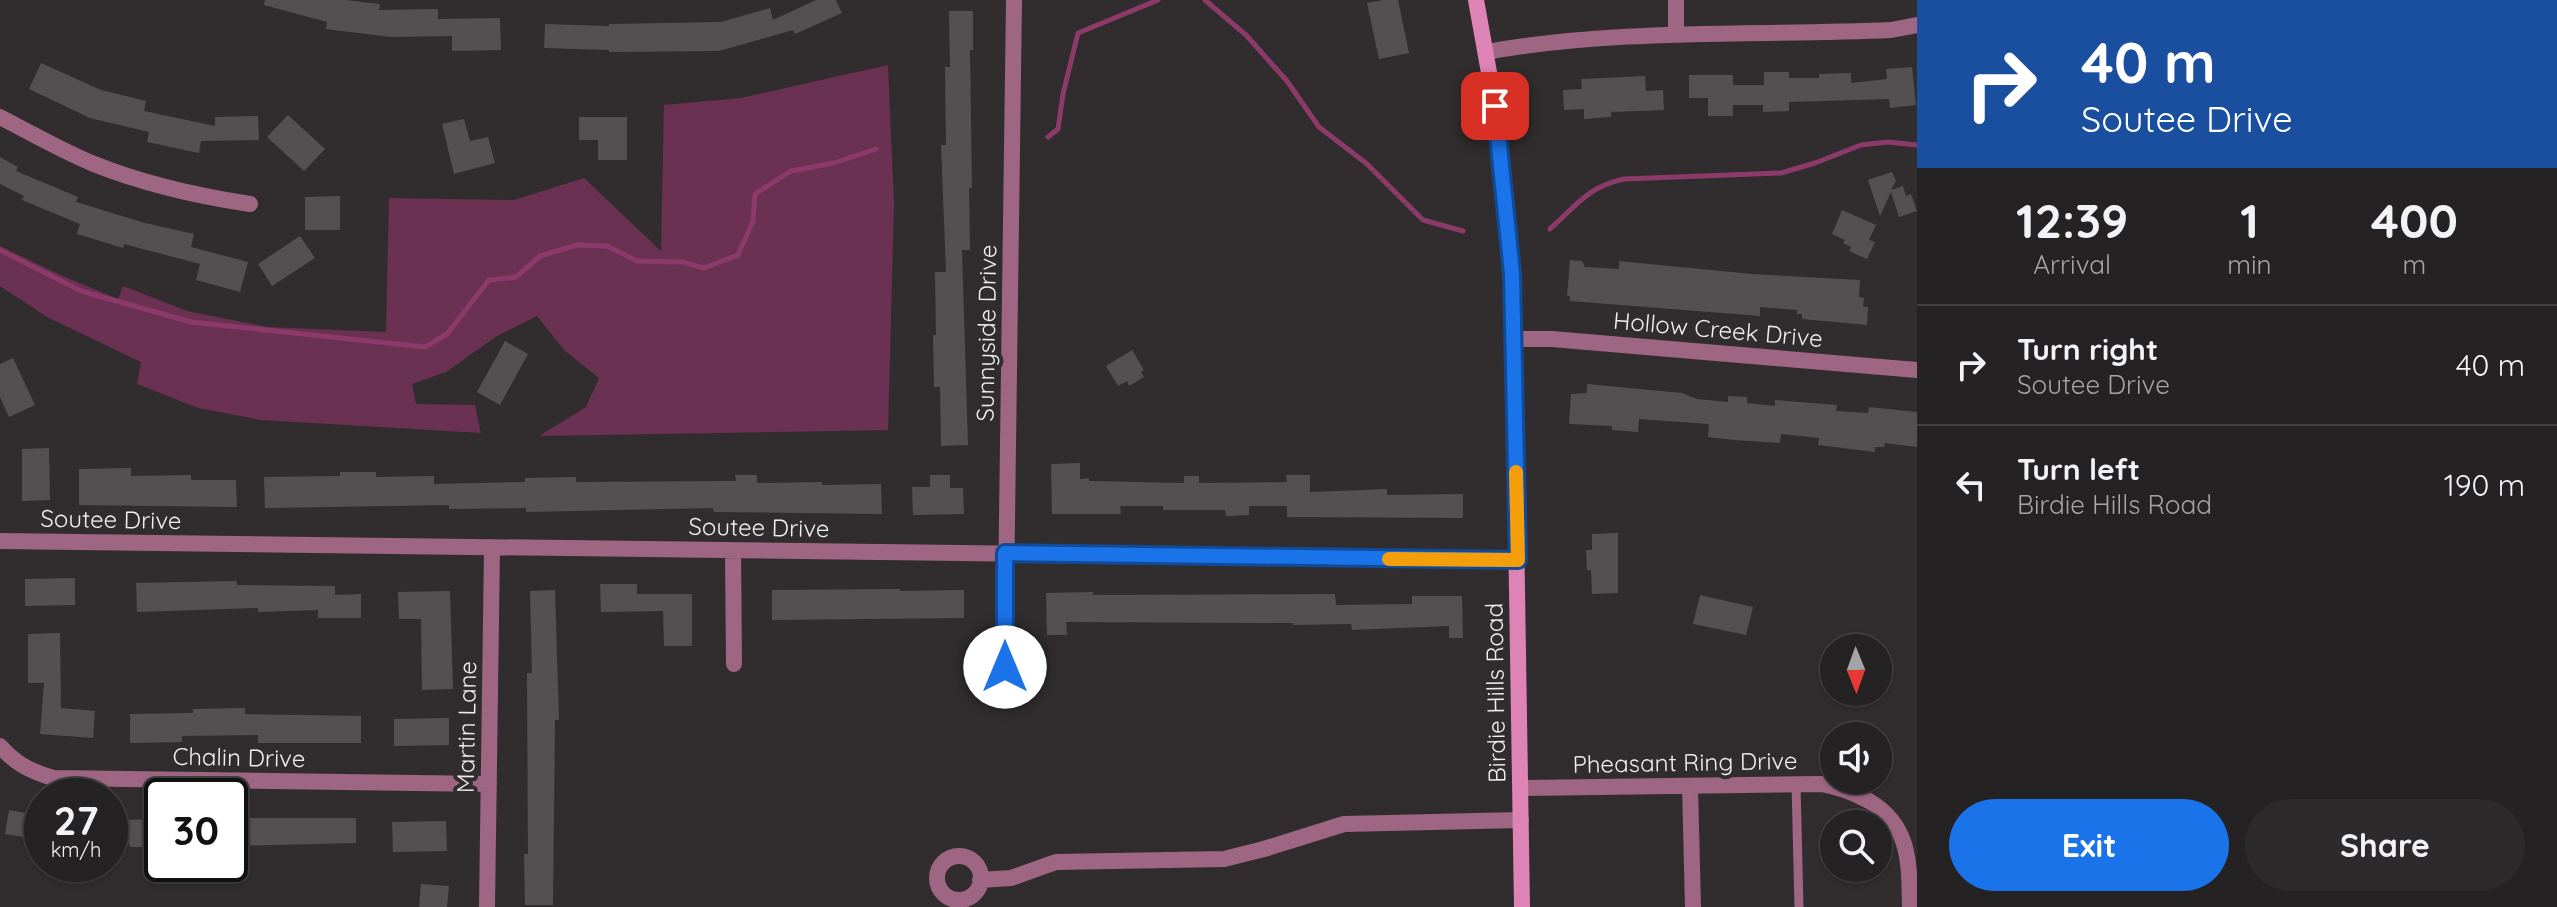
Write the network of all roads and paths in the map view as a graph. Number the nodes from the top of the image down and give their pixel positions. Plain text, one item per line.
1 (1014, 0) edge
2 (1476, 0) edge
3 (1676, 0) edge
4 (1917, 25) edge
5 (1676, 34) junction
6 (1486, 52) junction
7 (0, 117) edge
8 (250, 204) dead end
9 (1514, 339) junction
10 (1917, 370) edge
11 (0, 541) edge
12 (492, 548) junction
13 (733, 551) junction
14 (1005, 553) junction
15 (1518, 560) junction
16 (734, 664) dead end
17 (1005, 667) dead end
18 (0, 746) edge
19 (489, 784) junction
20 (1796, 784) junction
21 (1690, 786) junction
22 (1521, 788) junction
23 (1521, 820) junction
24 (980, 880) junction
25 (959, 904) edge
26 (487, 907) edge
27 (1522, 907) edge
28 (1693, 907) edge
29 (1799, 907) edge
30 (1910, 907) edge

1 - 14 street, Sunnyside Drive
2 - 6 main road, Birdie Hills Road
3 - 5 street
4 - 5 street
5 - 6 street
6 - 9 main road, Birdie Hills Road
7 - 8 street
9 - 10 street, Hollow Creek Drive
9 - 15 main road, Birdie Hills Road
11 - 12 street, Soutee Drive
12 - 13 street, Soutee Drive
12 - 19 street, Martin Lane
13 - 14 street, Soutee Drive
13 - 16 street
14 - 15 street, Soutee Drive
14 - 17 street, Sunnyside Drive
15 - 22 main road, Birdie Hills Road
18 - 19 street, Chalin Drive
19 - 26 street, Martin Lane
20 - 21 street, Pheasant Ring Drive
20 - 29 lane
20 - 30 street, Pheasant Ring Drive
21 - 22 street, Pheasant Ring Drive
21 - 28 street
22 - 23 main road, Birdie Hills Road
23 - 24 street
23 - 27 main road, Birdie Hills Road
24 - 25 street
24 - 25 street

